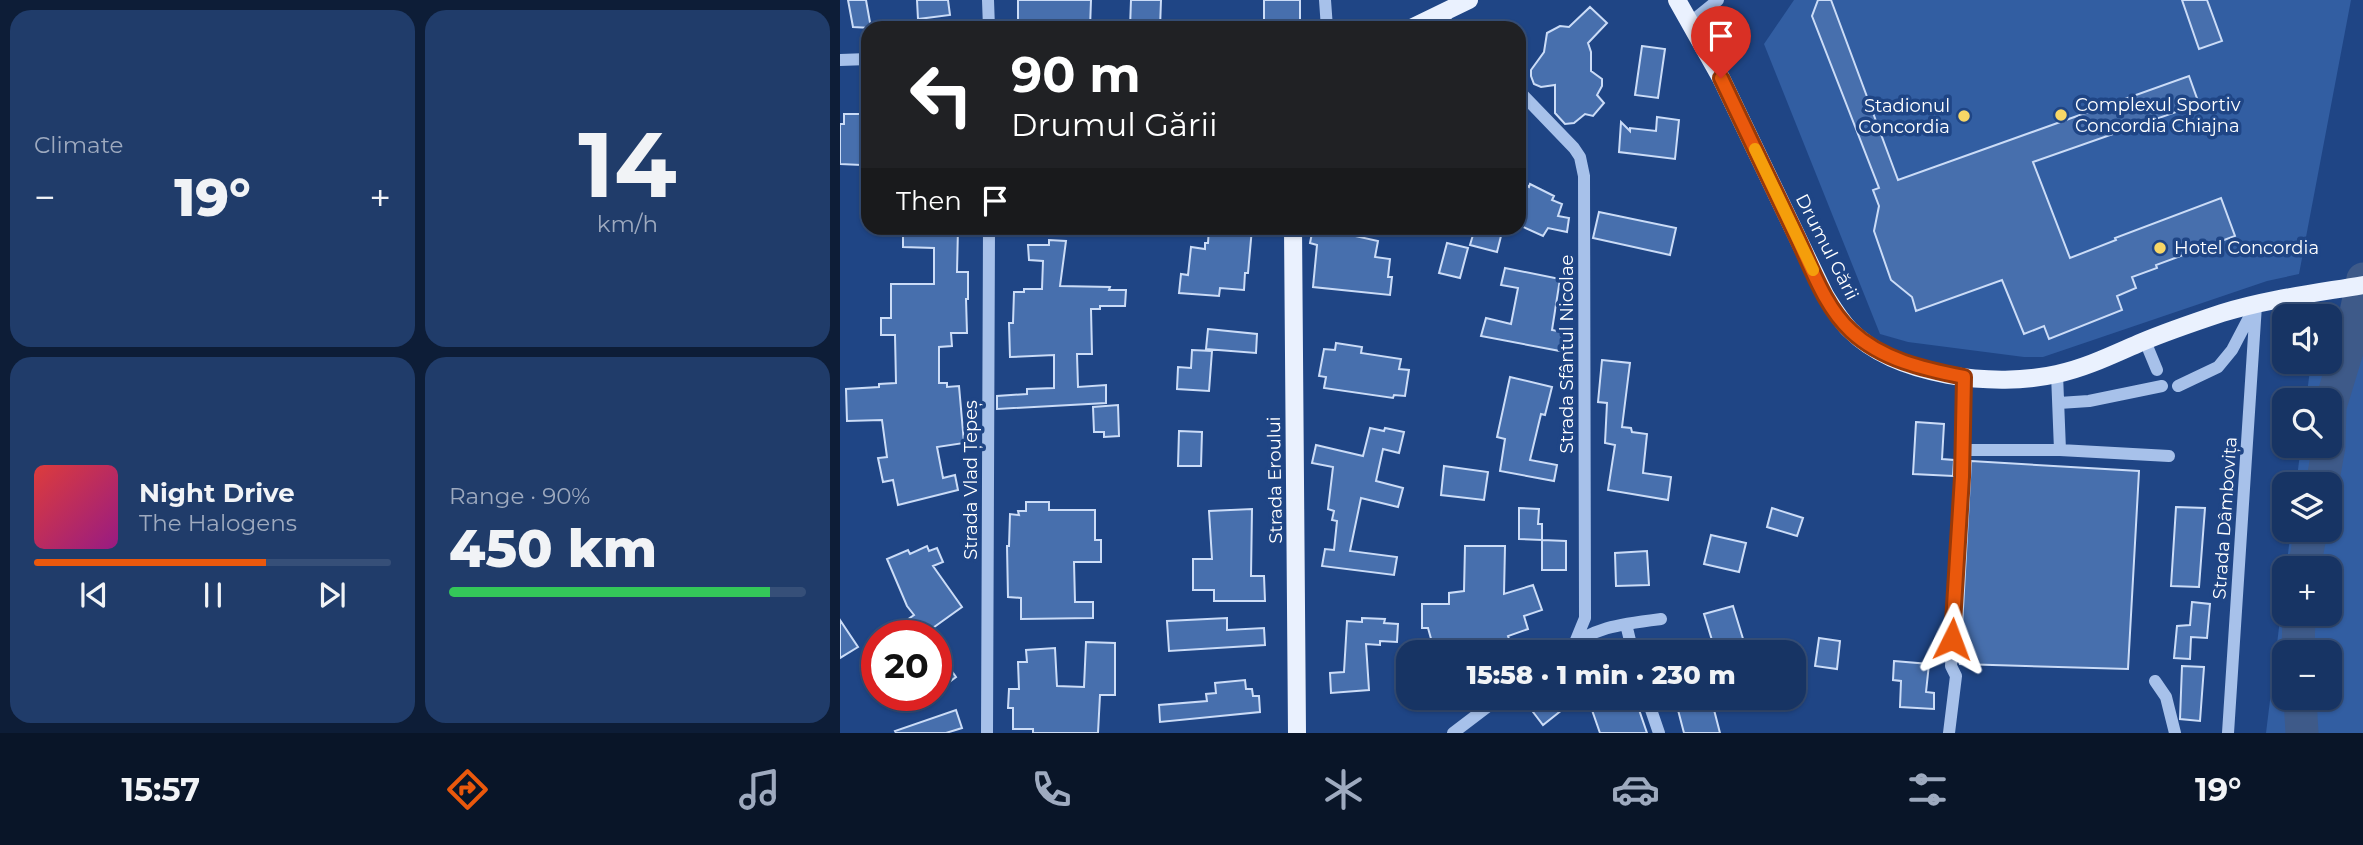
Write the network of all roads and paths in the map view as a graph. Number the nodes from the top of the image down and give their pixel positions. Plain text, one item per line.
1 (988, 0) edge
2 (1325, 0) edge
3 (1469, 0) edge
4 (1676, 0) edge
5 (1717, 0) edge
6 (1439, 15) junction
7 (989, 21) edge
8 (1326, 21) edge
9 (1426, 21) edge
10 (1445, 21) edge
11 (1691, 22) junction
12 (861, 59) edge
13 (840, 60) edge
14 (1526, 98) edge
15 (989, 235) edge
16 (1293, 235) edge
17 (2363, 285) edge
18 (2256, 305) junction
19 (2145, 341) junction
20 (2157, 370) dead end
21 (2057, 374) junction
22 (1964, 377) junction
23 (2162, 386) dead end
24 (2178, 386) dead end
25 (2059, 403) junction
26 (1963, 450) junction
27 (2060, 450) junction
28 (2169, 456) dead end
29 (1661, 619) dead end
30 (1626, 624) junction
31 (1576, 640) joint
32 (1630, 640) edge
33 (2155, 681) dead end
34 (1483, 710) edge
35 (1651, 710) edge
36 (987, 733) edge
37 (1297, 733) edge
38 (1453, 733) edge
39 (1659, 733) edge
40 (1949, 733) edge
41 (2175, 733) edge
42 (2228, 733) edge

1 - 7 street
2 - 8 street
3 - 6 main road
4 - 11 main road, Drumul Gării
5 - 11 street
6 - 9 main road
6 - 10 street
11 - 22 main road, Drumul Gării
12 - 13 street
14 - 31 street, Strada Sfântul Nicolae
15 - 36 street, Strada Vlad Țepeș
16 - 37 main road, Strada Eroului
17 - 18 main road, Drumul Gării
18 - 19 main road, Drumul Gării
18 - 24 street
18 - 42 street, Strada Dâmbovița
19 - 20 street
19 - 21 main road, Drumul Gării
21 - 22 main road, Drumul Gării
21 - 25 street
22 - 26 street
23 - 25 street
25 - 27 street
26 - 27 street
26 - 40 street
27 - 28 street
29 - 30 street
30 - 31 street
30 - 32 street
33 - 41 street
34 - 38 street
35 - 39 street

